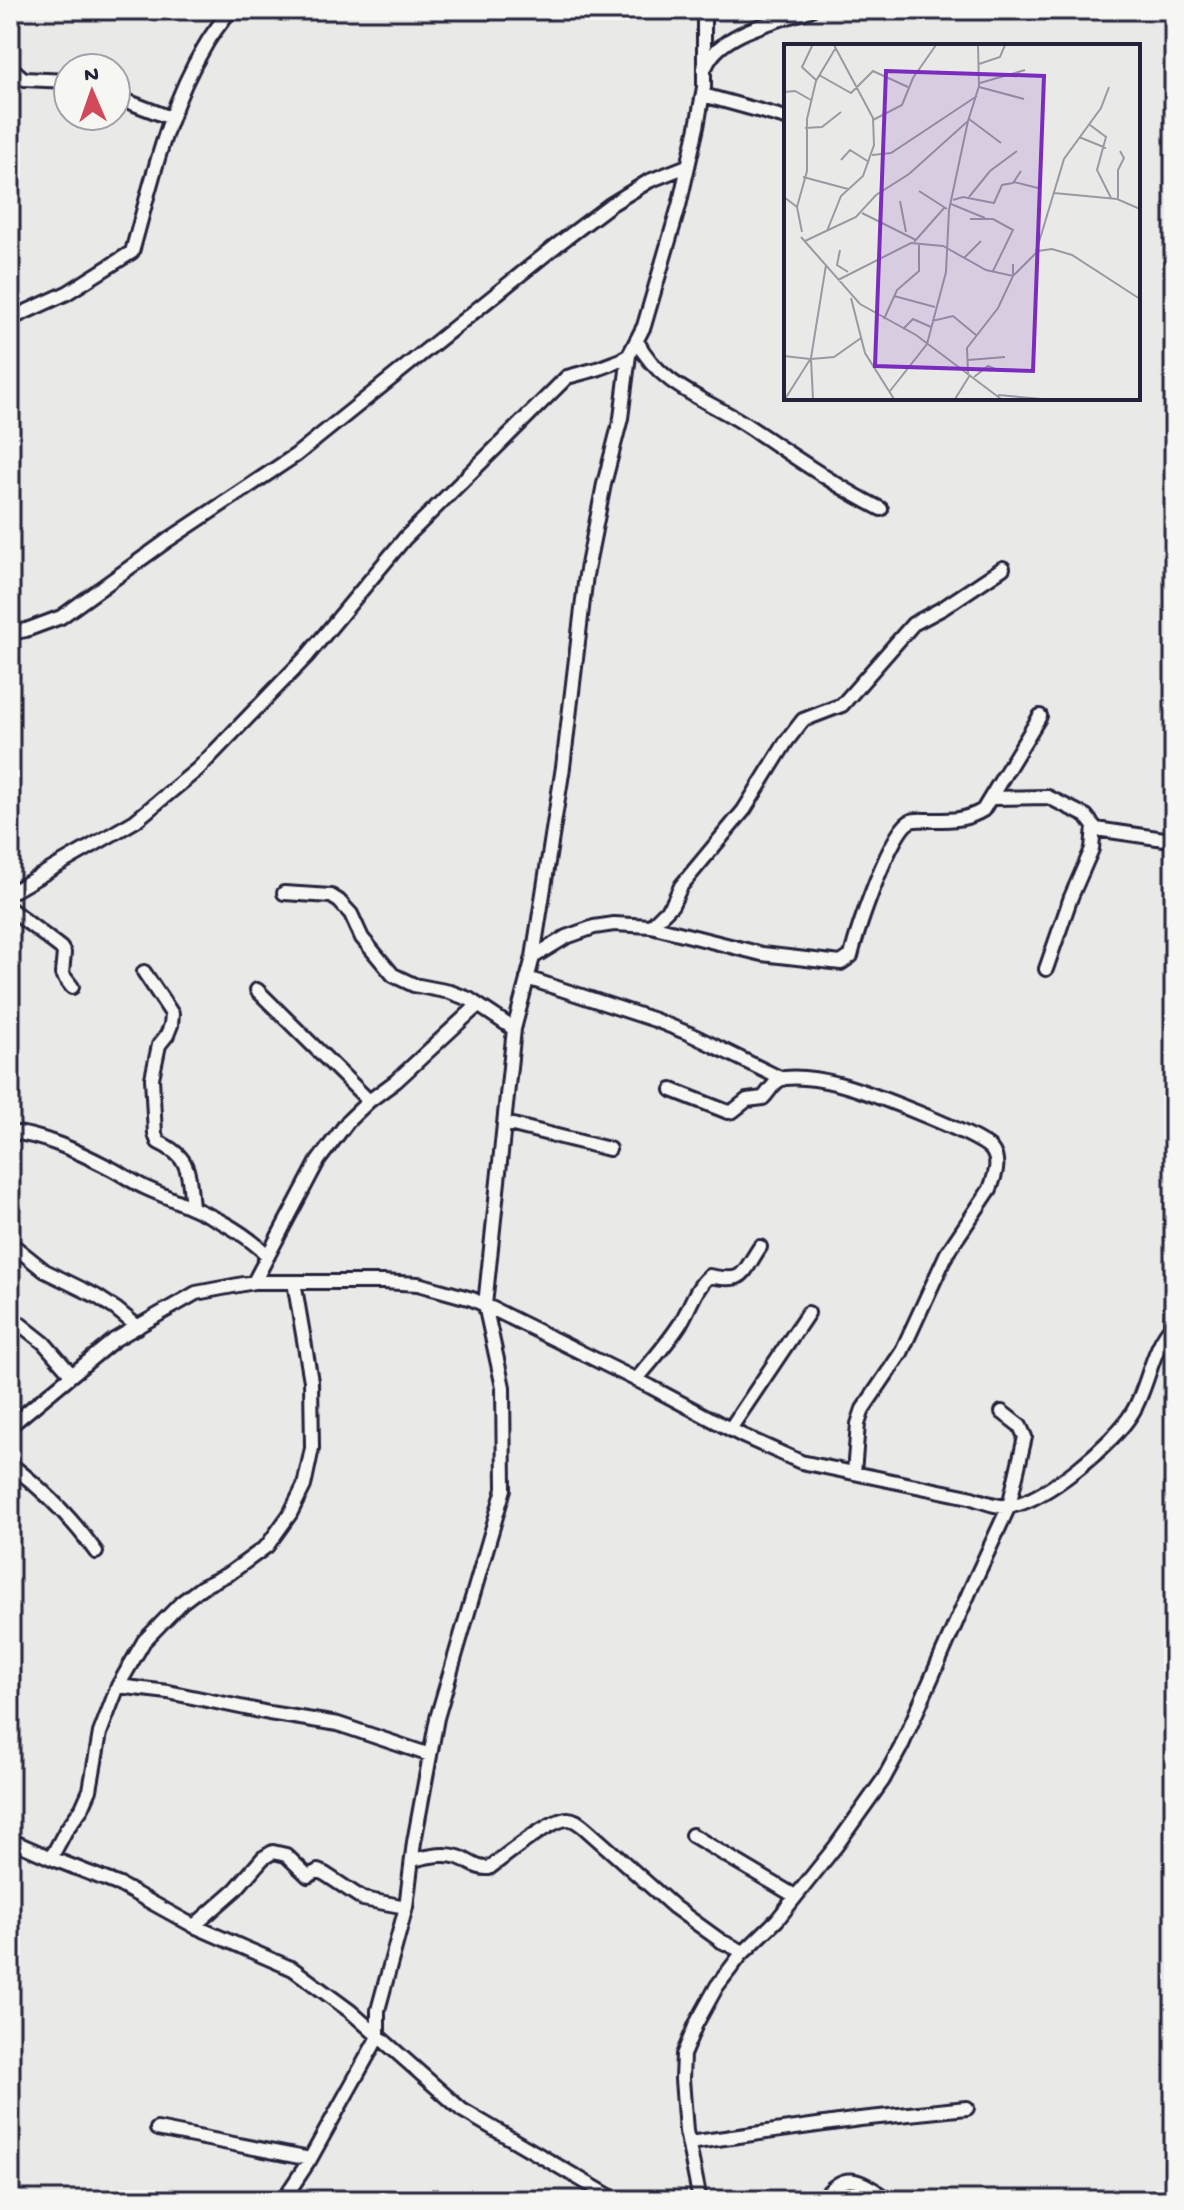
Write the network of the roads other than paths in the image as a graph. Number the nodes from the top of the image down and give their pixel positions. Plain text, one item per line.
1 (230, 10) edge
2 (704, 10) edge
3 (810, 10) edge
4 (10, 67) edge
5 (704, 77) junction
6 (52, 80) edge
7 (703, 95) junction
8 (132, 103) edge
9 (784, 117) edge
10 (171, 118) junction
11 (687, 166) junction
12 (10, 319) edge
13 (637, 341) junction
14 (629, 355) junction
15 (881, 509) dead end
16 (1003, 568) dead end
17 (10, 633) edge
18 (1040, 716) dead end
19 (992, 798) junction
20 (1094, 826) junction
21 (1171, 840) dead end
22 (10, 893) edge
23 (284, 893) dead end
24 (10, 909) edge
25 (651, 926) junction
26 (533, 957) junction
27 (1046, 969) dead end
28 (144, 972) dead end
29 (527, 978) junction
30 (72, 987) dead end
31 (257, 990) dead end
32 (478, 1005) junction
33 (514, 1029) junction
34 (782, 1079) junction
35 (672, 1090) dead end
36 (369, 1101) junction
37 (505, 1123) junction
38 (10, 1132) edge
39 (609, 1149) dead end
40 (192, 1206) junction
41 (10, 1243) edge
42 (760, 1247) dead end
43 (268, 1256) junction
44 (1174, 1272) edge
45 (254, 1282) junction
46 (294, 1282) junction
47 (485, 1305) junction
48 (808, 1313) dead end
49 (10, 1316) edge
50 (1172, 1326) edge
51 (138, 1327) junction
52 (71, 1374) junction
53 (636, 1380) junction
54 (1002, 1412) dead end
55 (12, 1419) edge
56 (730, 1429) junction
57 (10, 1464) edge
58 (854, 1473) junction
59 (1009, 1506) junction
60 (96, 1552) dead end
61 (118, 1686) junction
62 (430, 1755) junction
63 (692, 1835) dead end
64 (10, 1840) edge
65 (51, 1858) junction
66 (412, 1860) junction
67 (795, 1896) junction
68 (406, 1907) junction
69 (194, 1926) junction
70 (744, 1952) junction
71 (378, 2037) junction
72 (967, 2108) dead end
73 (157, 2129) dead end
74 (689, 2143) junction
75 (310, 2159) junction
76 (283, 2200) edge
77 (616, 2200) edge
78 (700, 2200) edge
79 (822, 2200) edge
80 (890, 2200) edge

1 - 10 street
2 - 5 street
3 - 5 street
4 - 6 street
5 - 7 street
7 - 9 street
7 - 11 street
8 - 10 street
10 - 12 street
11 - 13 street
11 - 17 street
13 - 14 street
13 - 15 street
14 - 22 street
14 - 26 street
16 - 25 street
18 - 19 street
19 - 20 street
19 - 25 street
20 - 21 street
20 - 27 street
23 - 32 street
24 - 30 street
25 - 26 street
26 - 29 street
28 - 40 street
29 - 33 street
29 - 34 street
31 - 36 street
32 - 33 street
32 - 36 street
33 - 37 street
34 - 35 street
34 - 58 street
36 - 43 street
37 - 39 street
37 - 47 street
38 - 40 street
40 - 43 street
41 - 51 street
42 - 53 street
43 - 45 street
44 - 50 street
45 - 46 street
45 - 51 street
46 - 47 street
46 - 61 street
47 - 53 street
47 - 62 street
48 - 56 street
49 - 52 street
50 - 59 street
51 - 52 street
52 - 55 street
53 - 56 street
54 - 59 street
56 - 58 street
57 - 60 street
58 - 59 street
59 - 67 street
61 - 62 street
61 - 65 street
62 - 66 street
63 - 67 street
64 - 65 street
65 - 69 street
66 - 68 street
66 - 70 street
67 - 70 street
68 - 69 street
68 - 71 street
69 - 71 street
70 - 74 street
71 - 75 street
71 - 77 street
72 - 74 street
73 - 75 street
74 - 78 street
75 - 76 street
79 - 80 street

